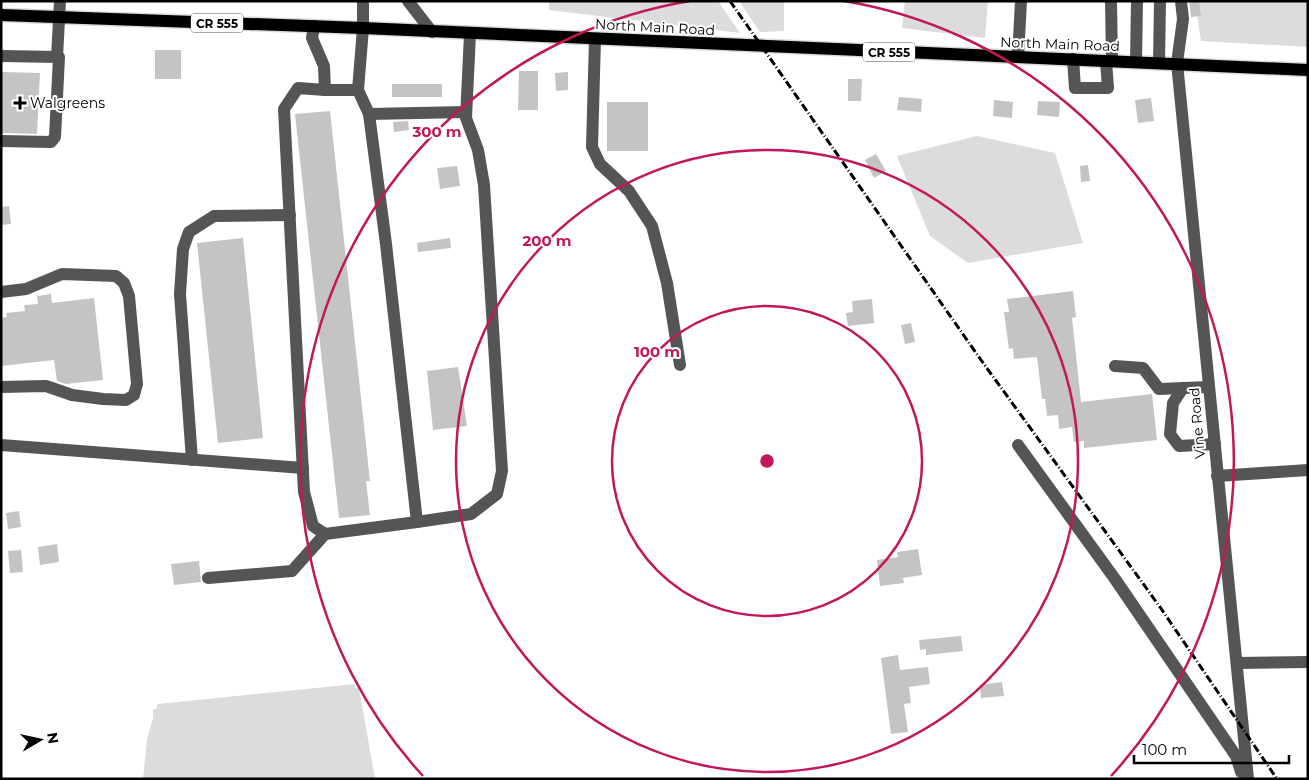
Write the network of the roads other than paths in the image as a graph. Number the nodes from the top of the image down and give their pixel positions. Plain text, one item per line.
1 (60, 1) edge
2 (363, 1) edge
3 (408, 1) edge
4 (1022, 1) edge
5 (1111, 1) edge
6 (1137, 1) edge
7 (1160, 1) edge
8 (1181, 1) edge
9 (1, 15) edge
10 (59, 18) junction
11 (314, 26) junction
12 (364, 28) junction
13 (432, 32) junction
14 (470, 34) junction
15 (595, 39) junction
16 (1, 56) edge
17 (57, 57) junction
18 (1018, 57) junction
19 (1073, 59) junction
20 (1109, 61) junction
21 (1136, 62) junction
22 (1159, 63) junction
23 (1177, 64) junction
24 (1308, 70) edge
25 (325, 90) junction
26 (358, 90) junction
27 (466, 112) junction
28 (369, 114) junction
29 (1, 141) edge
30 (290, 215) junction
31 (1, 292) edge
32 (680, 365) dead end
33 (1115, 366) dead end
34 (1, 387) edge
35 (1209, 387) junction
36 (1183, 388) junction
37 (1214, 444) junction
38 (1, 445) edge
39 (1018, 445) dead end
40 (192, 460) junction
41 (303, 468) junction
42 (1308, 470) edge
43 (1217, 476) junction
44 (417, 522) junction
45 (325, 534) junction
46 (208, 578) dead end
47 (1308, 662) edge
48 (1237, 663) junction
49 (1243, 779) edge
50 (1248, 779) edge

1 - 10 street
2 - 12 street
3 - 13 street
4 - 18 street
5 - 20 street
6 - 21 street
7 - 22 street
8 - 23 street, Vine Road
9 - 10 main road, North Main Road / CR 555
10 - 11 main road, North Main Road / CR 555
10 - 17 street
11 - 12 main road, North Main Road / CR 555
11 - 25 street
12 - 13 main road, North Main Road / CR 555
12 - 26 street
13 - 14 main road, North Main Road / CR 555
14 - 15 main road, North Main Road / CR 555
14 - 27 street
15 - 18 main road, North Main Road / CR 555
15 - 32 street
16 - 17 street
17 - 29 street
18 - 19 main road, North Main Road / CR 555
19 - 20 main road, North Main Road / CR 555
19 - 20 street
20 - 21 main road, North Main Road / CR 555
21 - 22 main road, North Main Road / CR 555
22 - 23 main road, North Main Road / CR 555
23 - 24 main road, North Main Road / CR 555
23 - 35 street, Vine Road
25 - 26 street
25 - 30 street
26 - 28 street
27 - 28 street
27 - 44 street
28 - 44 street
30 - 40 street
30 - 41 street
31 - 34 street
33 - 36 street
35 - 36 street
35 - 37 street, Vine Road
36 - 37 street
37 - 43 street, Vine Road
38 - 40 street
39 - 49 street
40 - 41 street
41 - 45 street
42 - 43 street
43 - 48 street, Vine Road
44 - 45 street
45 - 46 street
47 - 48 street
48 - 50 street, Vine Road

